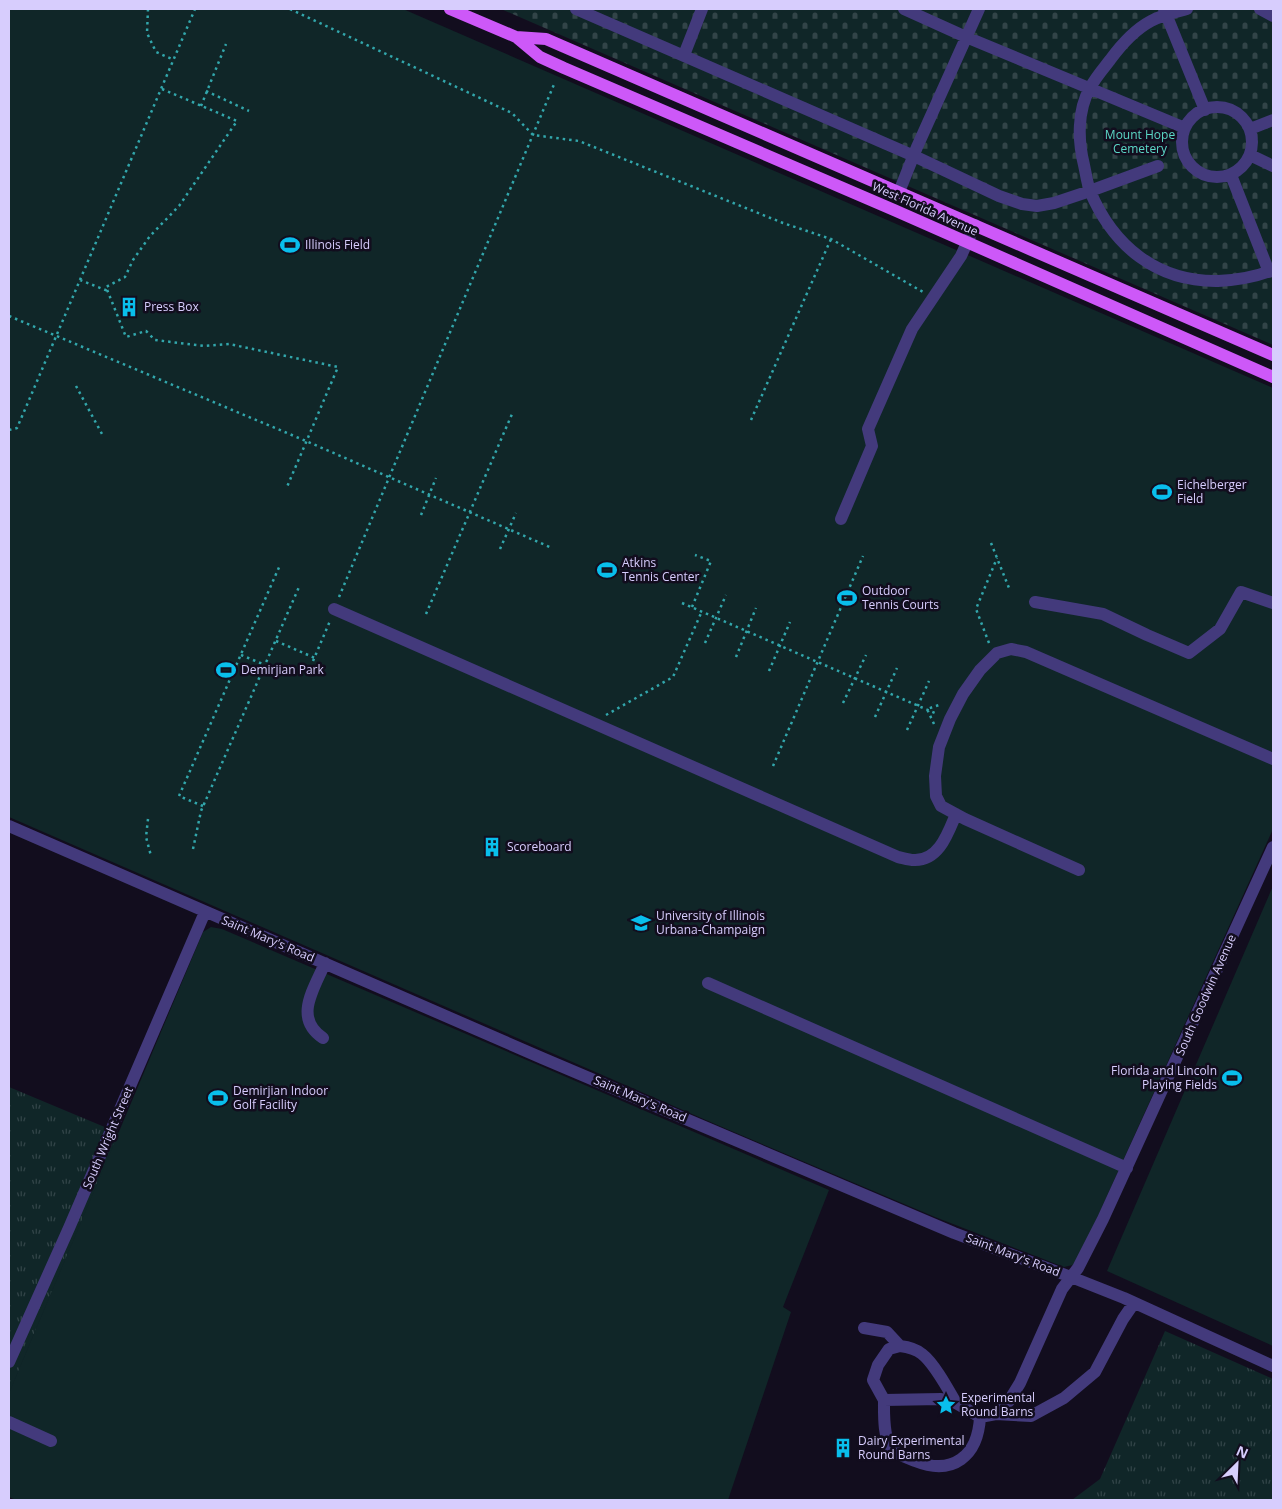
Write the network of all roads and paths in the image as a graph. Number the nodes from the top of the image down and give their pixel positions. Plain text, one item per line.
1 (148, 9) edge
2 (195, 9) edge
3 (290, 9) edge
4 (450, 9) edge
5 (576, 9) edge
6 (702, 9) edge
7 (904, 9) edge
8 (979, 9) edge
9 (1187, 9) edge
10 (1260, 9) edge
11 (1165, 12) edge
12 (1273, 16) edge
13 (966, 37) junction
14 (516, 38) junction
15 (226, 44) dead end
16 (684, 55) junction
17 (174, 60) junction
18 (555, 82) dead end
19 (162, 89) junction
20 (1089, 89) junction
21 (206, 91) junction
22 (200, 106) junction
23 (1205, 110) junction
24 (249, 111) dead end
25 (1273, 120) edge
26 (1185, 128) junction
27 (1250, 129) junction
28 (533, 135) junction
29 (1250, 155) junction
30 (914, 156) junction
31 (1158, 166) dead end
32 (1273, 166) edge
33 (1231, 175) junction
34 (1090, 191) junction
35 (898, 192) junction
36 (975, 225) junction
37 (832, 239) junction
38 (967, 243) junction
39 (1271, 271) edge
40 (80, 280) junction
41 (108, 291) junction
42 (932, 298) junction
43 (9, 316) edge
44 (56, 337) junction
45 (1273, 355) edge
46 (1273, 377) edge
47 (76, 386) dead end
48 (512, 414) dead end
49 (750, 420) dead end
50 (9, 430) edge
51 (102, 434) dead end
52 (306, 441) junction
53 (389, 478) junction
54 (436, 478) dead end
55 (287, 487) dead end
56 (429, 495) junction
57 (470, 513) junction
58 (516, 513) dead end
59 (421, 515) dead end
60 (842, 519) dead end
61 (509, 529) junction
62 (991, 542) dead end
63 (552, 548) dead end
64 (500, 549) dead end
65 (695, 555) dead end
66 (863, 556) dead end
67 (997, 558) junction
68 (280, 565) dead end
69 (299, 587) dead end
70 (1009, 588) dead end
71 (726, 595) dead end
72 (1035, 602) dead end
73 (682, 603) dead end
74 (1273, 603) edge
75 (692, 607) junction
76 (756, 608) dead end
77 (334, 609) junction
78 (702, 611) junction
79 (426, 614) dead end
80 (716, 618) junction
81 (790, 622) dead end
82 (747, 631) junction
83 (276, 641) junction
84 (705, 643) dead end
85 (990, 644) dead end
86 (780, 645) junction
87 (241, 654) junction
88 (866, 655) dead end
89 (736, 657) dead end
90 (818, 662) junction
91 (265, 665) junction
92 (897, 668) dead end
93 (769, 671) dead end
94 (855, 678) junction
95 (929, 682) dead end
96 (887, 692) junction
97 (843, 703) dead end
98 (945, 703) dead end
99 (918, 705) junction
100 (927, 709) junction
101 (875, 717) dead end
102 (950, 719) junction
103 (591, 723) junction
104 (935, 728) dead end
105 (907, 730) dead end
106 (1273, 759) edge
107 (773, 766) dead end
108 (203, 806) junction
109 (956, 814) junction
110 (148, 819) dead end
111 (9, 826) edge
112 (1273, 847) edge
113 (193, 849) dead end
114 (151, 856) dead end
115 (1079, 870) dead end
116 (204, 912) junction
117 (325, 964) junction
118 (708, 983) dead end
119 (323, 1038) dead end
120 (1127, 1168) junction
121 (1071, 1277) junction
122 (1134, 1303) junction
123 (864, 1328) dead end
124 (900, 1346) junction
125 (9, 1362) edge
126 (1273, 1366) edge
127 (884, 1400) junction
128 (956, 1403) junction
129 (996, 1414) junction
130 (980, 1417) junction
131 (9, 1422) edge
132 (51, 1442) dead end

1 - 17 path
2 - 17 path
3 - 28 path
4 - 14 main road
5 - 16 street
6 - 16 street
7 - 13 street
8 - 13 street
9 - 11 street
10 - 12 street
11 - 20 street
11 - 23 street
13 - 20 street
13 - 30 street
14 - 35 main road, West Florida Avenue
14 - 38 main road, West Florida Avenue
15 - 21 path
16 - 30 street
17 - 19 path
18 - 28 path
19 - 22 path
19 - 40 path
20 - 26 street
20 - 34 street
21 - 22 path
21 - 24 path
22 - 41 path
23 - 26 street
23 - 27 street
25 - 27 street
26 - 33 street
27 - 29 street
28 - 37 path
28 - 53 path
29 - 32 street
29 - 33 street
30 - 34 street
30 - 35 street
31 - 34 street
33 - 39 street
34 - 39 street
35 - 36 main road, West Florida Avenue
36 - 38 street
36 - 45 main road, West Florida Avenue
37 - 42 path
37 - 49 path
38 - 42 street
38 - 46 main road, West Florida Avenue
40 - 41 path
40 - 44 path
41 - 52 path
42 - 60 street
43 - 44 path
44 - 50 path
44 - 52 path
47 - 51 path
48 - 57 path
52 - 53 path
52 - 55 path
53 - 56 path
53 - 77 path
54 - 56 path
56 - 57 path
56 - 59 path
57 - 61 path
57 - 79 path
58 - 61 path
61 - 63 path
61 - 64 path
62 - 67 path
65 - 75 path
66 - 90 path
67 - 70 path
67 - 85 path
68 - 87 path
69 - 83 path
71 - 80 path
72 - 74 street
73 - 75 path
75 - 78 path
76 - 82 path
77 - 83 path
77 - 103 street
78 - 80 path
78 - 103 path
80 - 82 path
80 - 84 path
81 - 86 path
82 - 86 path
82 - 89 path
83 - 91 path
86 - 90 path
86 - 93 path
87 - 91 path
87 - 108 path
88 - 94 path
90 - 94 path
90 - 107 path
91 - 108 path
92 - 96 path
94 - 96 path
94 - 97 path
95 - 99 path
96 - 99 path
96 - 101 path
98 - 100 path
99 - 100 path
99 - 105 path
100 - 102 path
100 - 104 path
102 - 106 street
102 - 109 street
103 - 109 street
108 - 113 path
109 - 115 street
110 - 114 path
111 - 116 street, Saint Mary's Road
112 - 120 street, South Goodwin Avenue
116 - 117 street, Saint Mary's Road
116 - 125 street, South Wright Street
117 - 119 street
117 - 121 street, Saint Mary's Road
118 - 120 street
120 - 121 street, South Goodwin Avenue
121 - 122 street, Saint Mary's Road
121 - 129 street, South Goodwin Avenue
122 - 126 street, Saint Mary's Road
122 - 129 street
123 - 124 street
124 - 127 street
124 - 128 street
127 - 128 street
127 - 130 street
128 - 130 street
129 - 130 street
131 - 132 street

